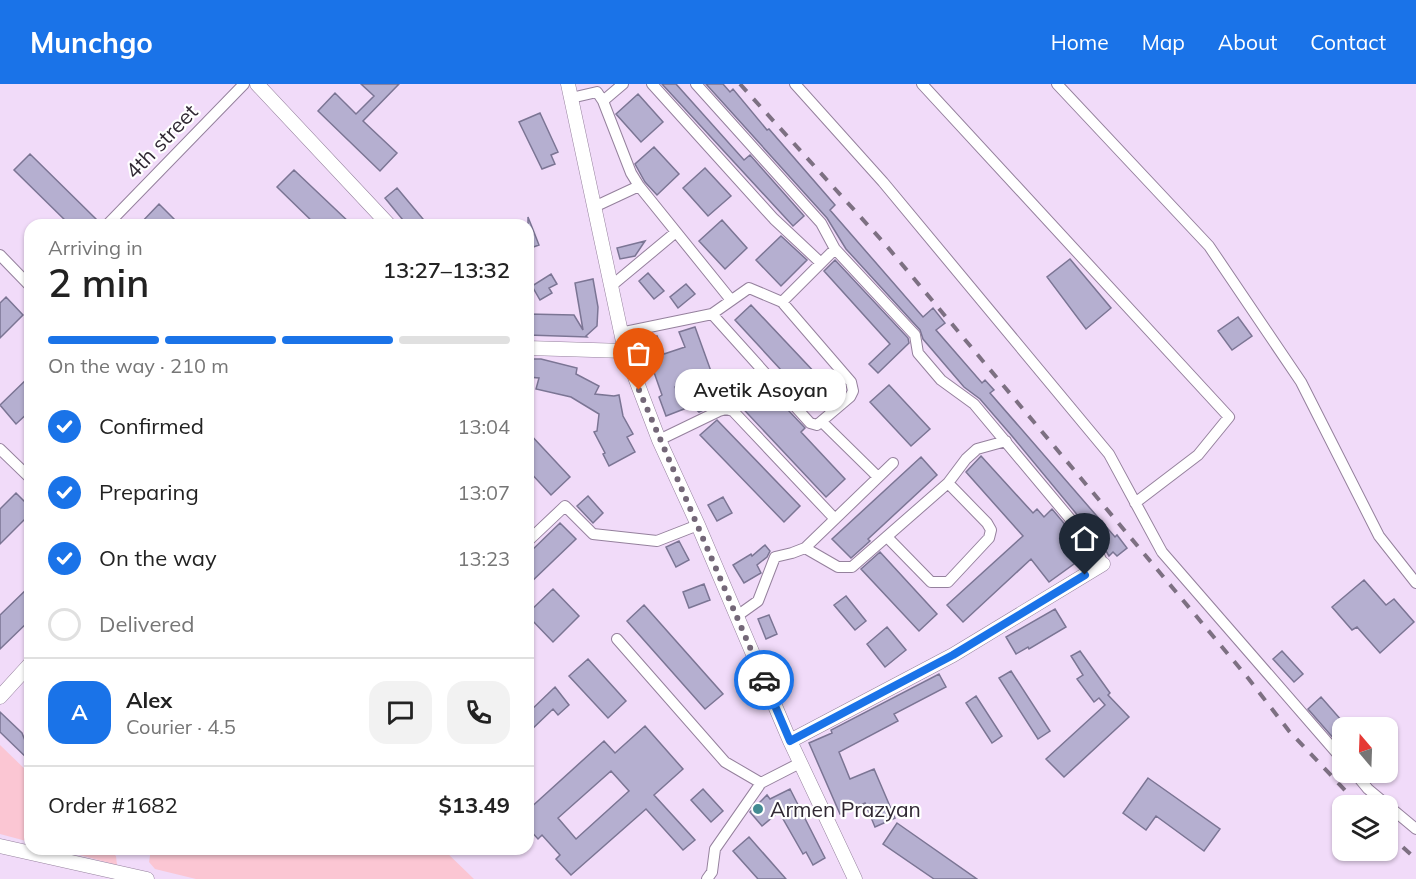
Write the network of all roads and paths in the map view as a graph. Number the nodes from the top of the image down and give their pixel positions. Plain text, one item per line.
1 (244, 84) edge
2 (257, 84) edge
3 (623, 84) edge
4 (652, 84) edge
5 (696, 84) edge
6 (795, 84) edge
7 (922, 84) edge
8 (1057, 84) edge
9 (570, 91) edge
10 (603, 101) junction
11 (639, 186) junction
12 (594, 207) junction
13 (113, 219) edge
14 (383, 219) edge
15 (676, 232) junction
16 (835, 249) junction
17 (0, 255) edge
18 (821, 263) junction
19 (24, 280) edge
20 (610, 287) junction
21 (731, 300) junction
22 (782, 302) junction
23 (711, 314) junction
24 (620, 333) junction
25 (534, 348) edge
26 (625, 351) junction
27 (822, 422) junction
28 (659, 440) junction
29 (1006, 441) junction
30 (0, 449) edge
31 (893, 463) dead end
32 (24, 472) edge
33 (878, 477) junction
34 (948, 483) junction
35 (1136, 503) junction
36 (835, 519) junction
37 (698, 525) junction
38 (534, 535) edge
39 (887, 537) junction
40 (805, 548) junction
41 (1103, 564) joint
42 (1416, 584) edge
43 (737, 616) junction
44 (616, 639) dead end
45 (24, 671) edge
46 (0, 697) edge
47 (790, 741) junction
48 (1332, 748) edge
49 (800, 763) junction
50 (761, 783) junction
51 (1363, 783) edge
52 (1416, 829) edge
53 (0, 846) edge
54 (24, 851) edge
55 (40, 855) edge
56 (147, 879) edge
57 (707, 879) edge
58 (855, 879) edge

1 - 13 street, 4th street
2 - 14 street
3 - 10 street
4 - 18 street
5 - 16 street
6 - 35 street
7 - 35 street
8 - 42 street
9 - 10 street
9 - 12 street
10 - 11 street
11 - 12 street
11 - 15 street
12 - 20 street
15 - 20 street
15 - 21 street
16 - 18 street
16 - 29 street
17 - 19 street
18 - 22 street
20 - 24 street
21 - 22 street
21 - 23 street
22 - 27 street
23 - 24 street
23 - 27 street
24 - 26 street
25 - 26 street
26 - 28 street
27 - 33 street
28 - 36 street
28 - 37 street
29 - 34 street
29 - 41 street
30 - 32 street
31 - 33 street
33 - 36 street
34 - 39 street
34 - 39 street
35 - 48 street
36 - 40 street
37 - 38 street
37 - 43 street
39 - 40 street
40 - 43 street
41 - 47 street
43 - 47 street
44 - 50 street
45 - 46 street
47 - 49 street
49 - 50 street
49 - 58 street
50 - 57 street
51 - 52 street
53 - 54 street
55 - 56 street

